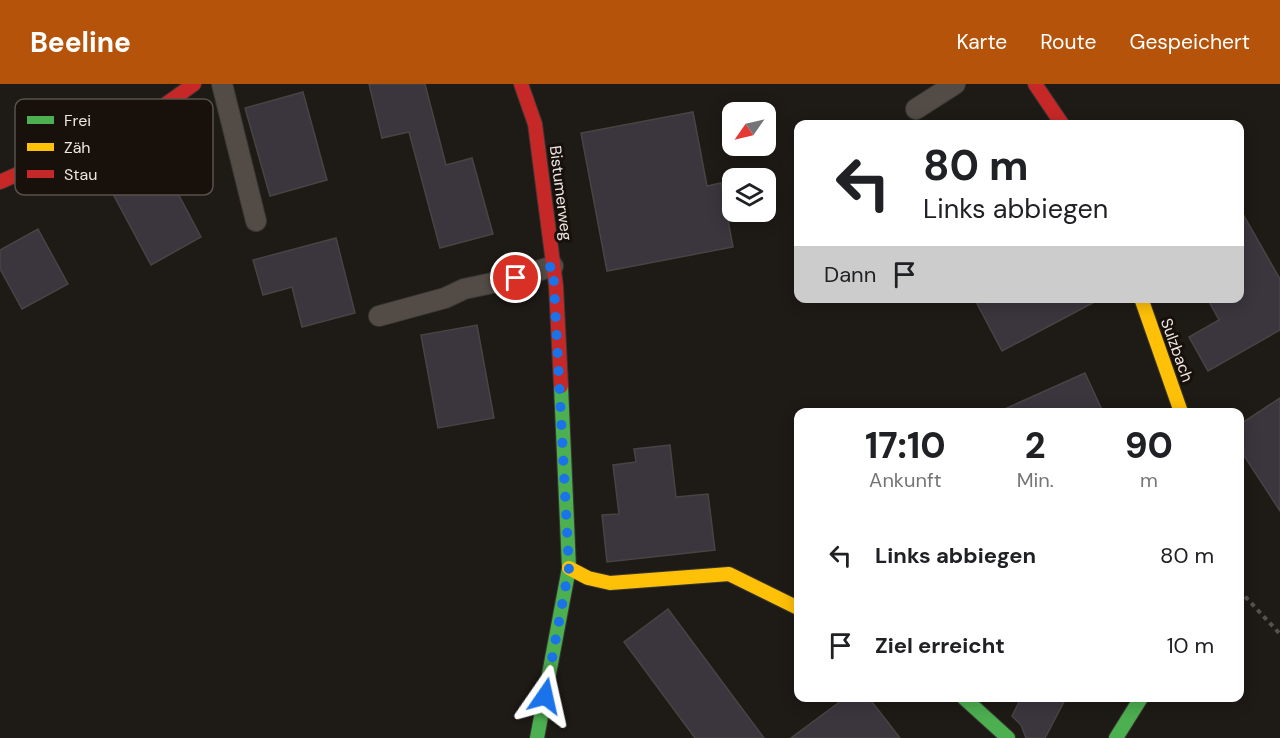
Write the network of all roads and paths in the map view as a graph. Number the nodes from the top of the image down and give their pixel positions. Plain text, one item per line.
1 (194, 84) edge
2 (212, 84) edge
3 (222, 84) edge
4 (521, 84) edge
5 (955, 84) edge
6 (1035, 84) edge
7 (173, 99) edge
8 (916, 110) dead end
9 (1059, 120) edge
10 (15, 175) edge
11 (0, 182) edge
12 (256, 221) dead end
13 (553, 266) junction
14 (1143, 303) edge
15 (379, 316) dead end
16 (1180, 408) edge
17 (569, 568) junction
18 (1244, 595) edge
19 (794, 606) edge
20 (1280, 634) edge
21 (968, 702) edge
22 (1138, 702) edge
23 (537, 738) edge
24 (1008, 738) edge
25 (1116, 738) edge

1 - 2 lane
1 - 7 street
3 - 12 lane
4 - 13 street, Bistumerweg
5 - 8 lane
6 - 9 street
10 - 11 street
13 - 15 lane
13 - 17 street, Bistumerweg
14 - 16 street, Sulzbach
17 - 19 street
17 - 23 street, Bistumerweg
18 - 20 path
21 - 24 street
22 - 25 street

